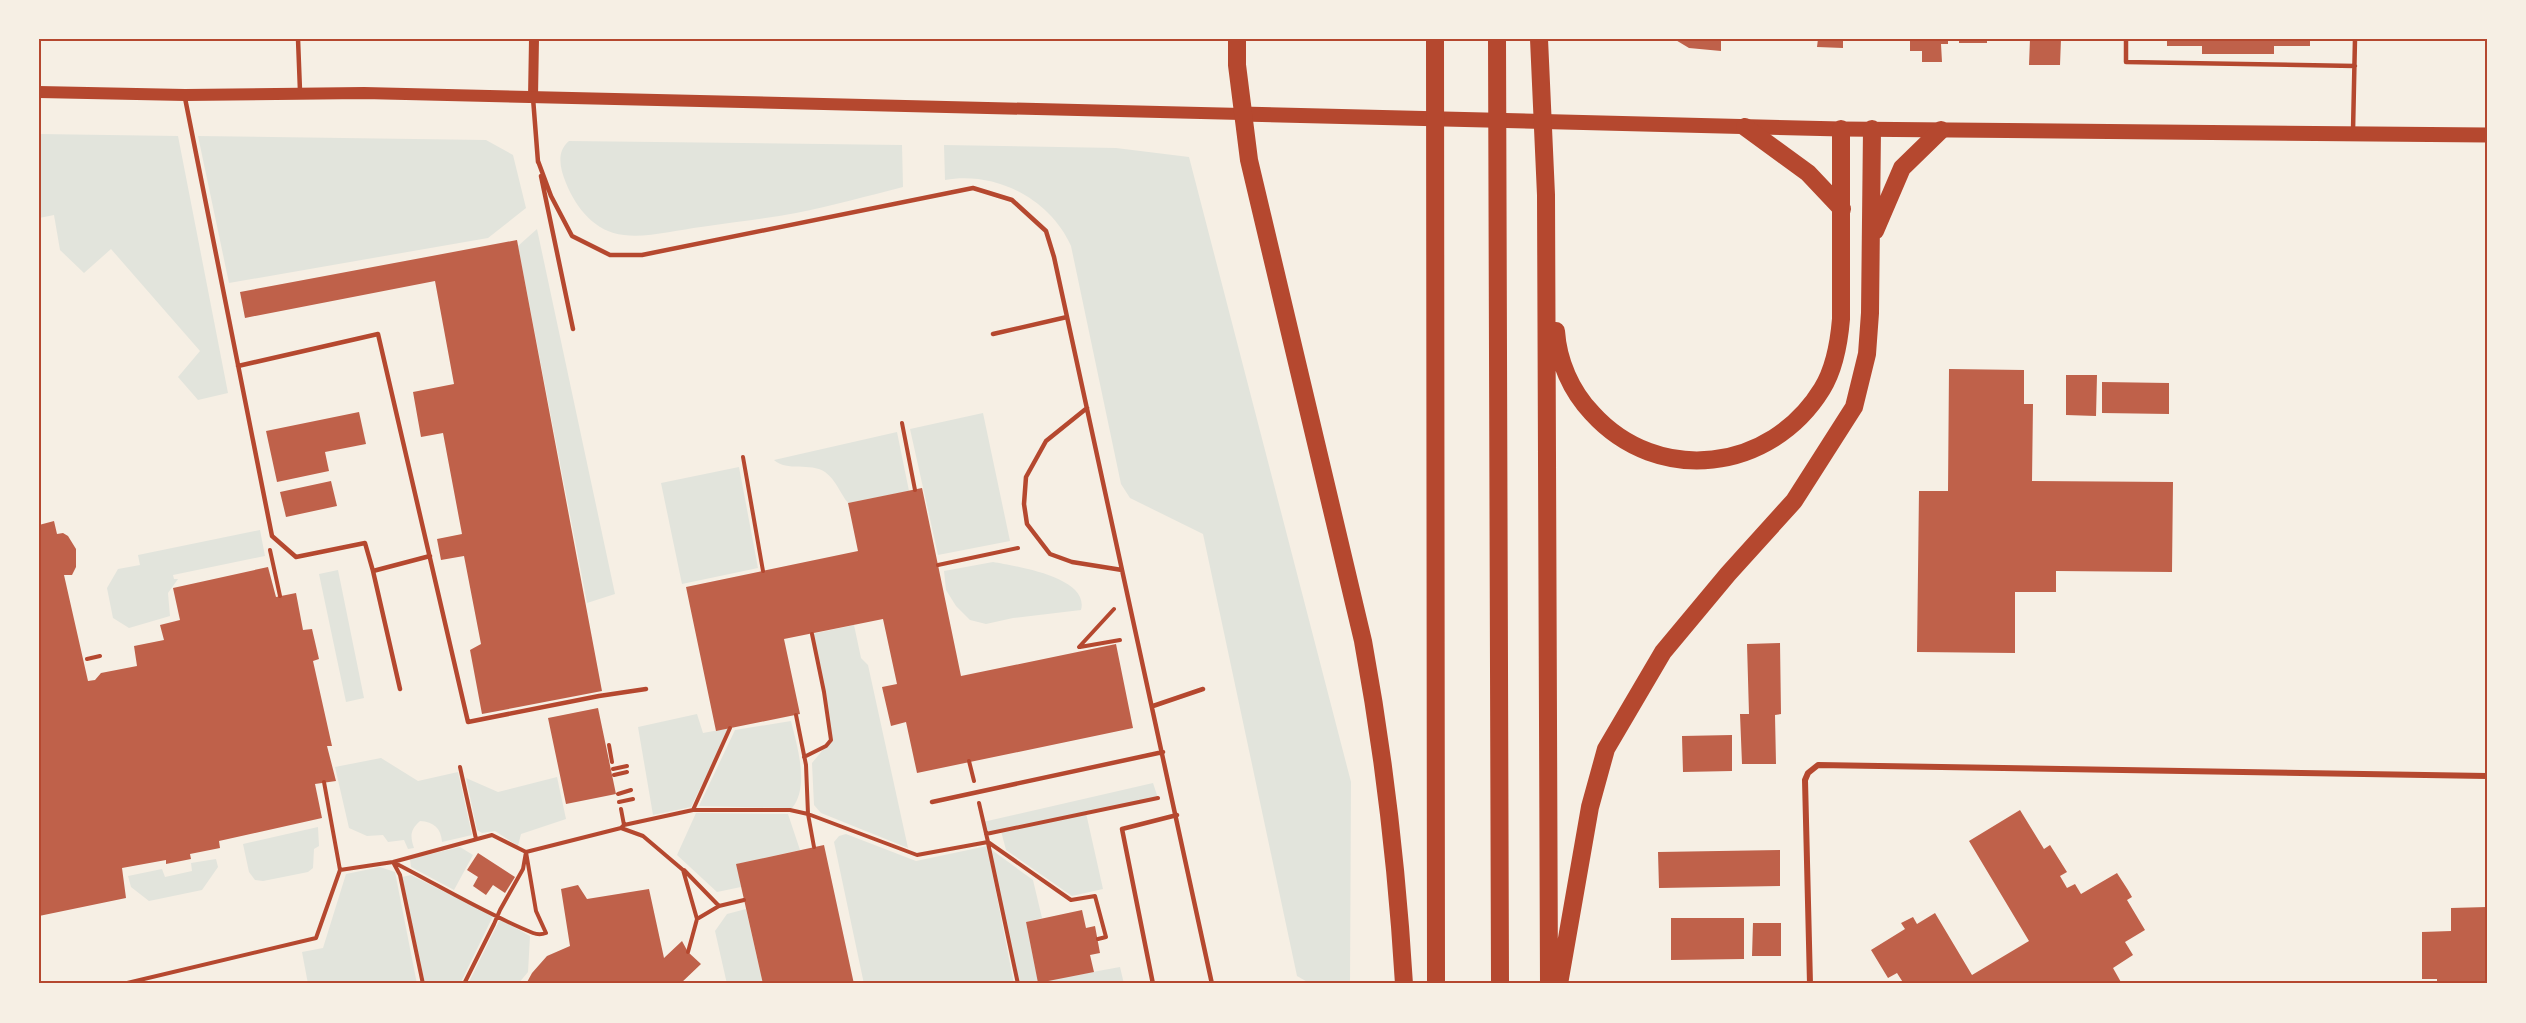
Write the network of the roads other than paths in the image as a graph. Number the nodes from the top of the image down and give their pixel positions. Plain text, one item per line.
1 (298, 39) edge
2 (534, 39) edge
3 (1237, 39) edge
4 (1435, 39) edge
5 (2126, 39) edge
6 (2355, 39) edge
7 (1497, 40) edge
8 (1539, 40) edge
9 (2355, 66) junction
10 (39, 92) edge
11 (300, 94) junction
12 (184, 95) junction
13 (533, 97) junction
14 (1242, 114) junction
15 (1745, 127) junction
16 (1840, 129) junction
17 (1872, 129) junction
18 (1941, 130) junction
19 (2353, 133) junction
20 (2487, 135) edge
21 (538, 161) junction
22 (1546, 195) junction
23 (1842, 209) junction
24 (1871, 241) junction
25 (1067, 317) junction
26 (573, 328) dead end
27 (993, 334) dead end
28 (238, 366) junction
29 (1087, 408) junction
30 (430, 556) junction
31 (373, 570) junction
32 (1122, 570) junction
33 (400, 688) dead end
34 (1203, 688) dead end
35 (646, 689) dead end
36 (1153, 706) junction
37 (1163, 752) junction
38 (2487, 776) edge
39 (932, 802) dead end
40 (1177, 815) junction
41 (1153, 984) edge
42 (1212, 984) edge
43 (1404, 984) edge
44 (1436, 984) edge
45 (1500, 984) edge
46 (1549, 984) edge
47 (1559, 984) edge
48 (1810, 984) edge

1 - 11 lane
2 - 13 street
3 - 14 highway
4 - 44 highway
5 - 9 lane
6 - 9 lane
7 - 45 highway
8 - 22 highway
9 - 19 lane
10 - 12 main road
11 - 12 main road
11 - 13 main road
12 - 28 lane
13 - 14 main road
13 - 21 lane
14 - 15 main road
14 - 43 highway
15 - 16 main road
15 - 23 highway
16 - 17 main road
16 - 23 highway
17 - 18 main road
17 - 24 highway
18 - 19 main road
18 - 24 highway
19 - 20 main road
21 - 25 lane
21 - 26 lane
22 - 23 highway
22 - 46 highway
24 - 47 highway
25 - 27 lane
25 - 29 lane
28 - 30 lane
28 - 31 lane
29 - 32 lane
29 - 32 lane
30 - 31 lane
30 - 35 lane
31 - 33 lane
32 - 36 lane
34 - 36 lane
36 - 37 lane
37 - 39 lane
37 - 40 lane
38 - 48 street
40 - 41 lane
40 - 42 lane

